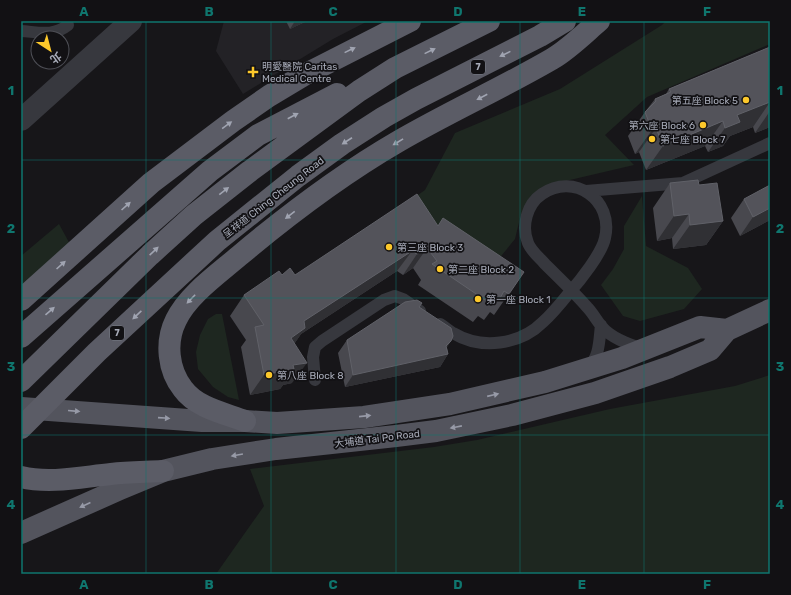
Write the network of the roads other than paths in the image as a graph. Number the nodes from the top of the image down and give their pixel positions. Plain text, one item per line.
1 (131, 21) edge
2 (410, 21) edge
3 (489, 21) edge
4 (565, 21) edge
5 (599, 21) edge
6 (68, 25) dead end
7 (21, 31) edge
8 (395, 68) junction
9 (21, 120) edge
10 (770, 143) edge
11 (586, 191) junction
12 (21, 300) edge
13 (770, 310) edge
14 (601, 325) junction
15 (728, 330) junction
16 (21, 337) edge
17 (654, 346) junction
18 (586, 370) junction
19 (315, 380) dead end
20 (21, 381) edge
21 (21, 408) edge
22 (244, 421) junction
23 (294, 422) junction
24 (21, 428) edge
25 (297, 447) junction
26 (164, 471) junction
27 (21, 477) edge
28 (21, 533) edge

1 - 9 street
12 -> 2 highway
8 -> 3 highway
4 -> 24 highway, 呈祥道 Ching Cheung Road / 7
5 -> 22 highway
6 - 7 lane
16 -> 8 highway
20 -> 8 highway
10 - 11 lane
11 - 14 lane
11 - 19 lane
13 - 15 main road, 大埔道 Tai Po Road
14 - 17 lane
14 - 18 lane
15 - 17 main road
15 -> 25 main road, 大埔道 Tai Po Road
17 - 18 main road
23 -> 18 main road
21 -> 22 main road
22 - 23 main road
23 - 25 lane
25 -> 26 main road, 大埔道 Tai Po Road
26 - 27 highway
26 -> 28 main road, 大埔道 Tai Po Road

